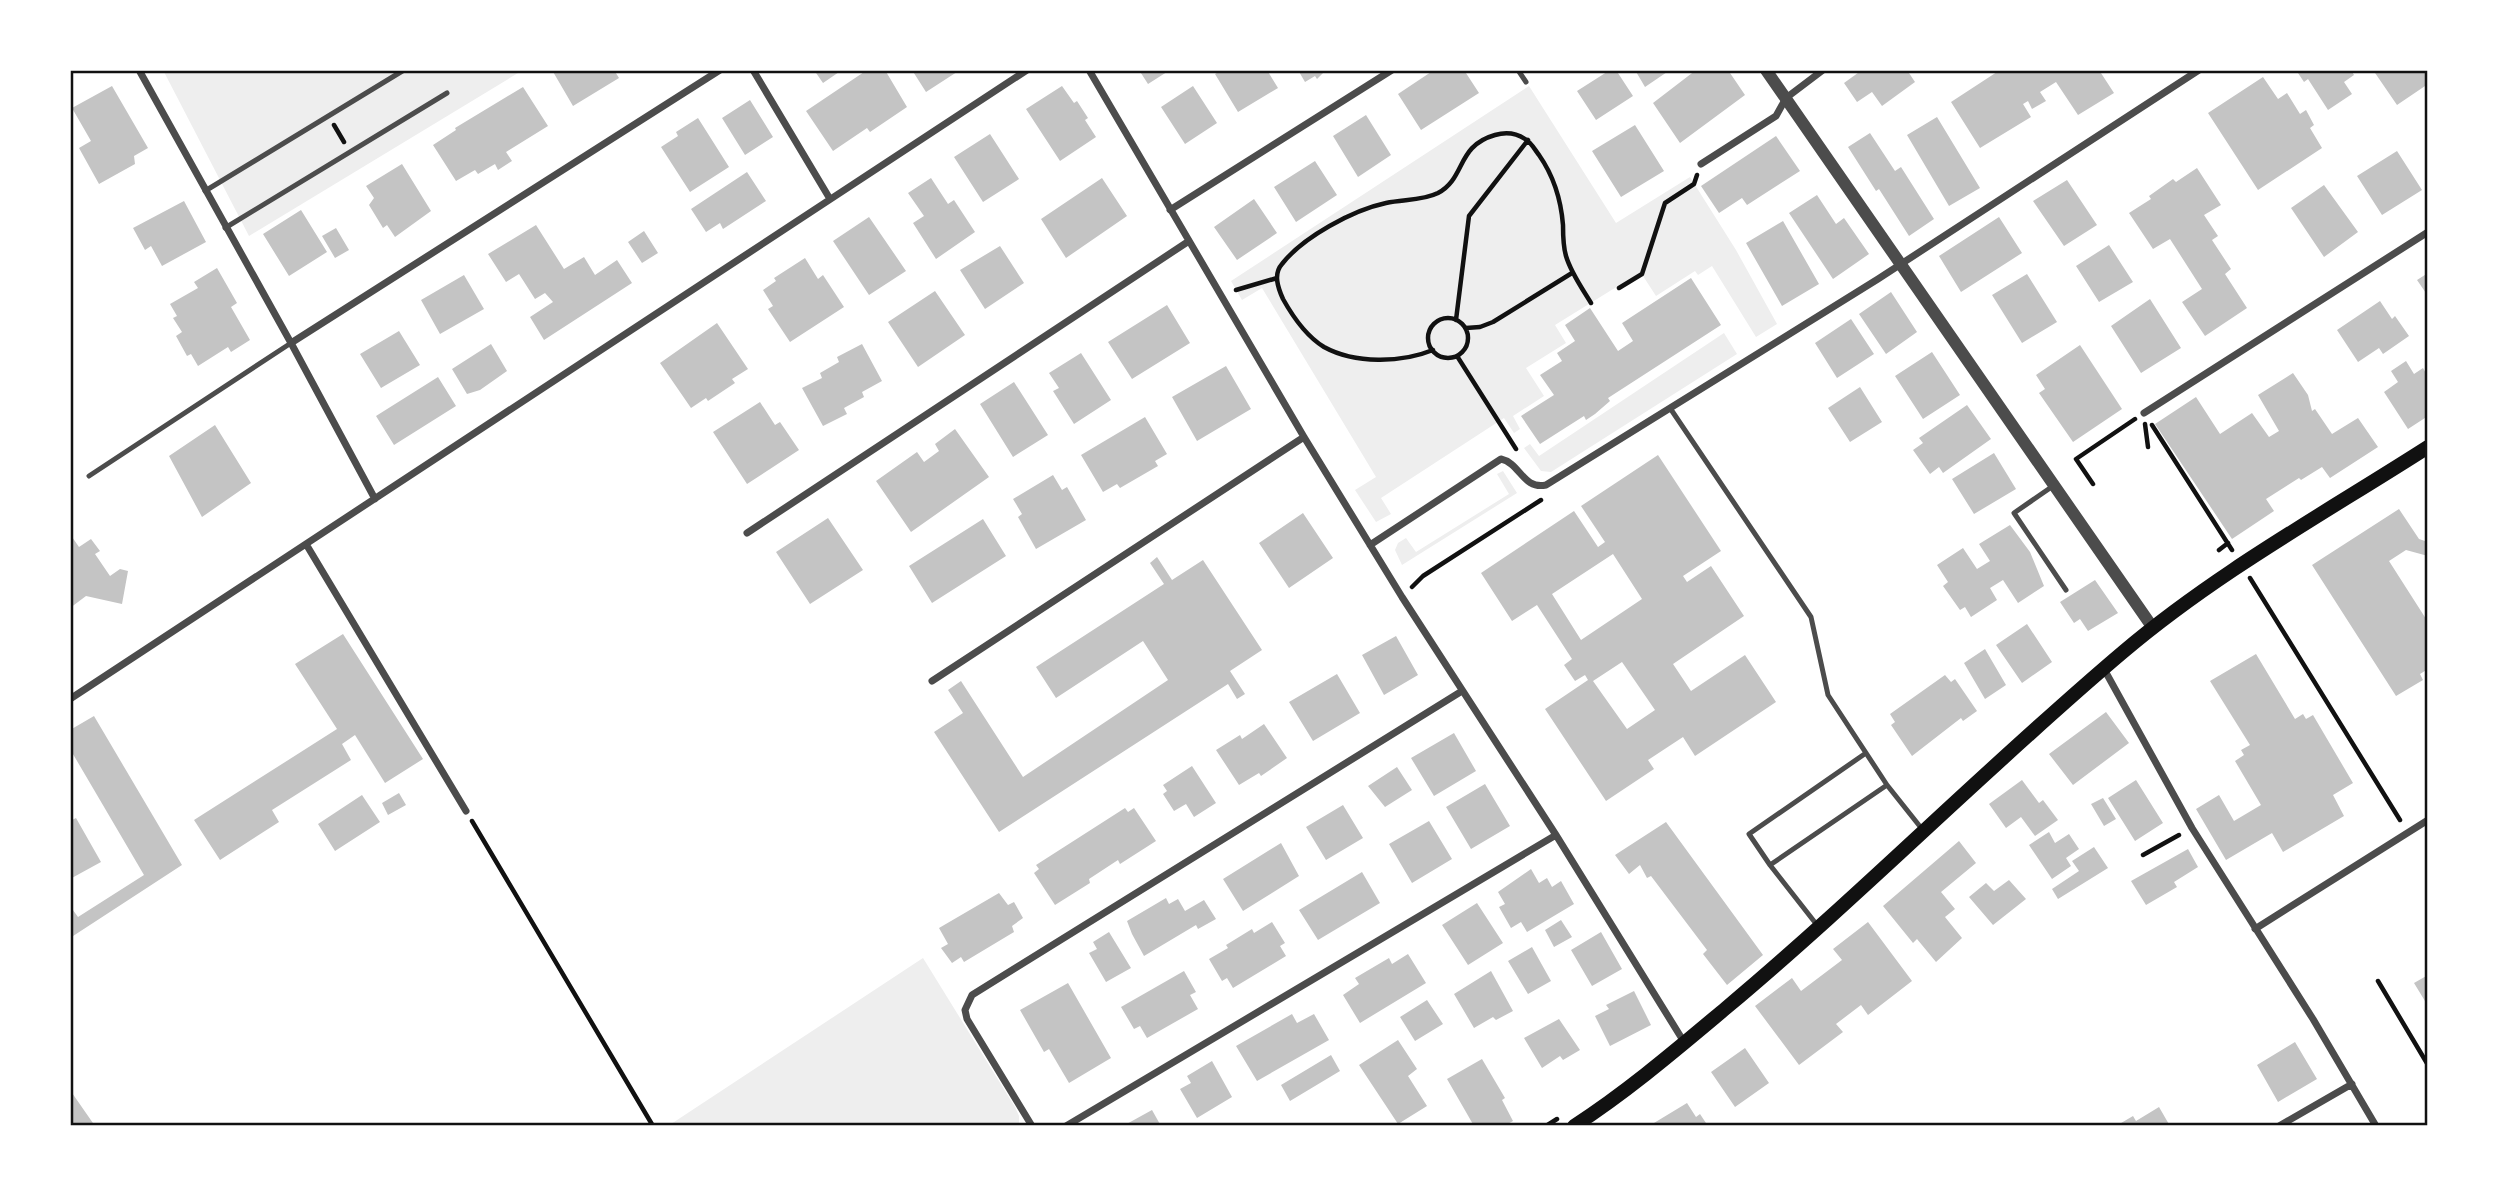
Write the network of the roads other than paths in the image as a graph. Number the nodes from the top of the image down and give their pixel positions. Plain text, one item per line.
1 (139, 70) edge
2 (404, 70) edge
3 (720, 70) edge
4 (753, 70) edge
5 (1027, 70) edge
6 (1089, 70) edge
7 (1392, 70) edge
8 (1518, 70) edge
9 (1766, 70) edge
10 (1823, 70) edge
11 (2199, 70) edge
12 (1526, 82) dead end
13 (447, 93) dead end
14 (1786, 98) junction
15 (1701, 164) road end
16 (205, 191) junction
17 (830, 199) junction
18 (1170, 210) junction
19 (225, 228) junction
20 (2428, 232) edge
21 (1189, 241) junction
22 (1901, 264) junction
23 (291, 343) junction
24 (1670, 408) junction
25 (2144, 413) road end
26 (1304, 437) junction
27 (2427, 449) edge
28 (89, 476) dead end
29 (2054, 485) junction
30 (375, 499) junction
31 (747, 533) dead end
32 (306, 544) junction
33 (1370, 545) junction
34 (2066, 590) dead end
35 (2152, 628) junction
36 (2103, 668) junction
37 (932, 681) dead end
38 (1462, 691) junction
39 (70, 699) edge
40 (1866, 753) junction
41 (1887, 785) junction
42 (466, 811) road end
43 (2428, 820) edge
44 (1924, 831) junction
45 (1556, 835) junction
46 (1770, 866) junction
47 (1819, 927) junction
48 (2255, 929) junction
49 (1684, 1043) junction
50 (2351, 1084) junction
51 (1032, 1126) edge
52 (1066, 1126) edge
53 (1574, 1126) edge
54 (2279, 1126) edge
55 (2376, 1126) edge

1 - 16 street
2 - 16 lane
3 - 23 street
4 - 17 street
5 - 17 street
6 - 18 street
7 - 18 street
8 - 12 lane
9 - 14 street
10 - 14 street
11 - 22 street
13 - 19 lane
14 - 15 street
14 - 22 street
16 - 19 street
17 - 30 street
18 - 21 street
19 - 23 street
20 - 25 street
21 - 26 street
21 - 31 street
22 - 24 street
22 - 29 street
23 - 28 lane
23 - 30 street
24 - 33 street
24 - 40 lane
26 - 33 street
26 - 37 street
27 - 35 main road
29 - 34 lane
29 - 35 street
30 - 32 street
32 - 39 street
32 - 42 street
33 - 38 street
35 - 36 main road
36 - 44 main road
36 - 48 street
38 - 45 street
38 - 51 street
40 - 41 lane
40 - 46 lane
41 - 44 lane
41 - 46 lane
43 - 48 street
44 - 47 main road
45 - 49 street
45 - 52 street
46 - 47 lane
47 - 49 main road
48 - 50 street
49 - 53 main road
50 - 54 street
50 - 55 street

